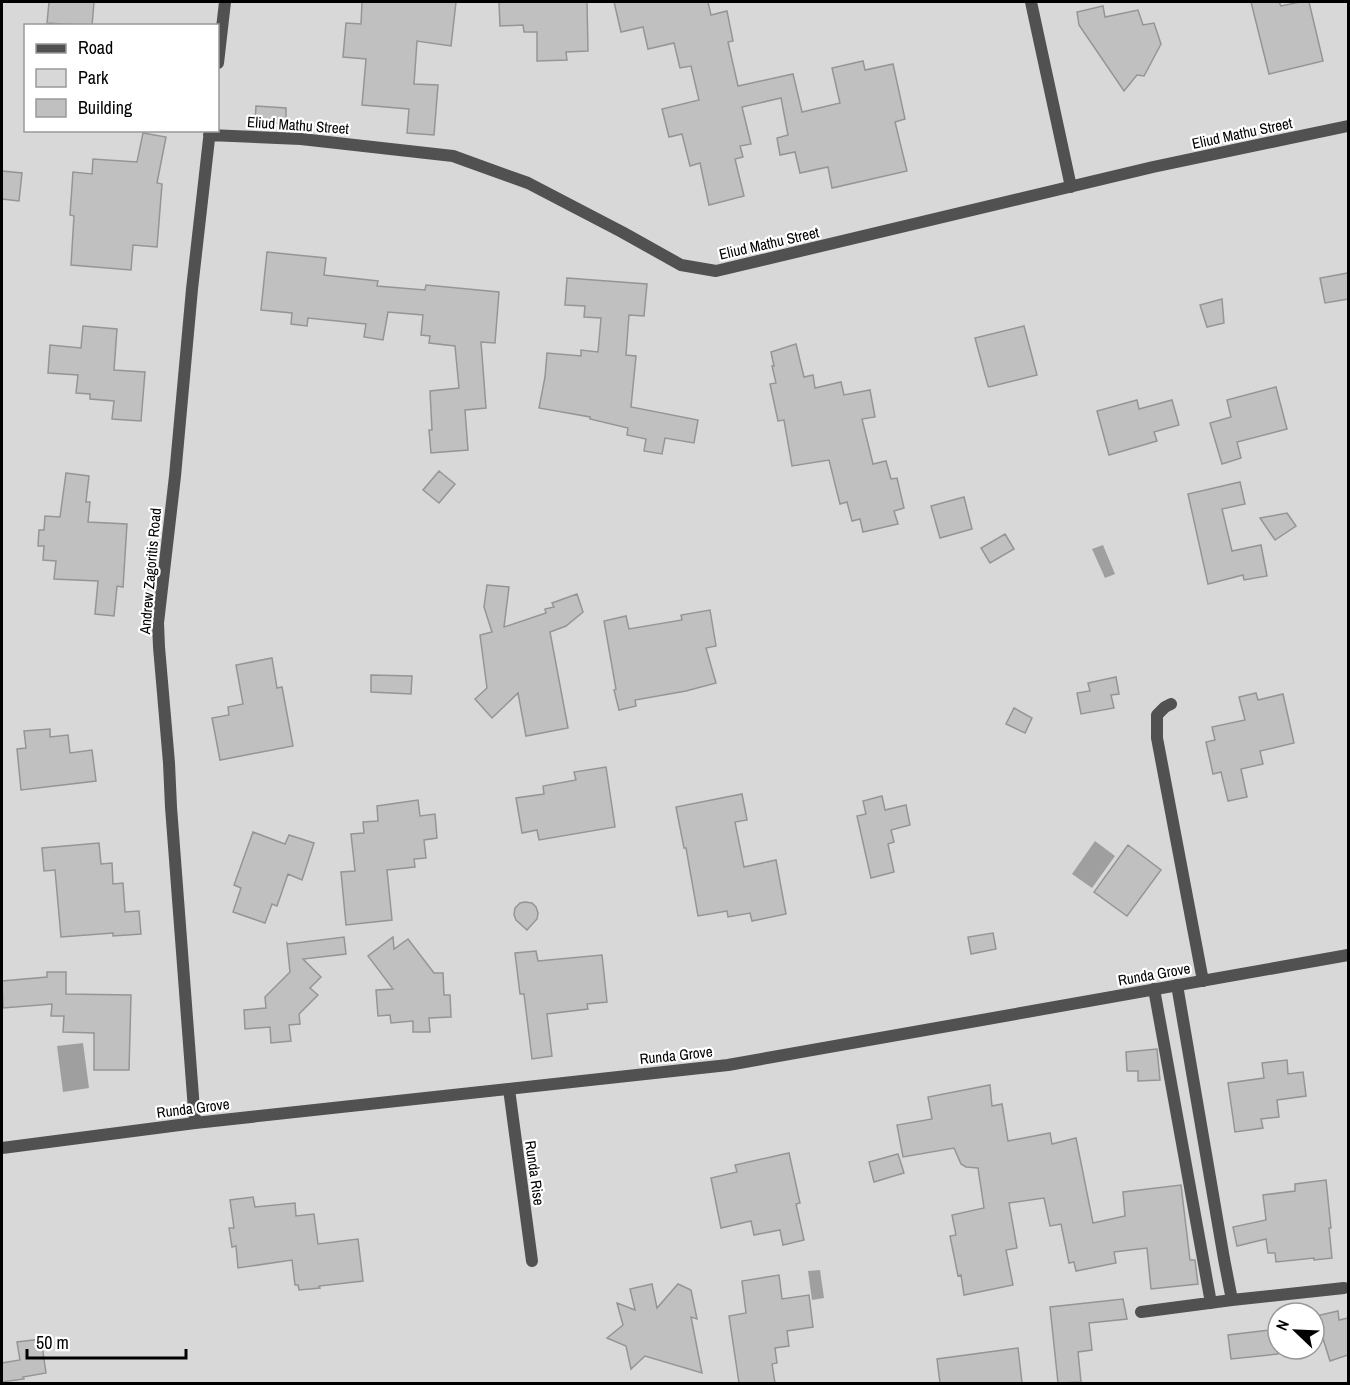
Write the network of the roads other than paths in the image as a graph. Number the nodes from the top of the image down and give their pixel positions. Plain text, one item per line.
1 (225, 2) edge
2 (1031, 2) edge
3 (219, 54) edge
4 (1348, 126) edge
5 (210, 133) edge
6 (1071, 187) junction
7 (1171, 704) dead end
8 (1348, 955) edge
9 (1203, 981) junction
10 (1177, 985) junction
11 (1154, 989) junction
12 (508, 1089) junction
13 (195, 1123) junction
14 (2, 1148) edge
15 (532, 1261) dead end
16 (1344, 1288) dead end
17 (1232, 1300) junction
18 (1211, 1303) junction
19 (1142, 1312) dead end

1 - 3 street
2 - 6 street
4 - 6 street, Eliud Mathu Street
5 - 6 street, Eliud Mathu Street
5 - 13 street, Andrew Zagoritis Road
7 - 9 street
8 - 9 street, Runda Grove
9 - 10 street, Runda Grove
10 - 11 street, Runda Grove
10 - 17 street
11 - 12 street, Runda Grove
11 - 18 street
12 - 13 street, Runda Grove
12 - 15 street, Runda Rise
13 - 14 street, Runda Grove
16 - 17 street
17 - 18 street
18 - 19 street

